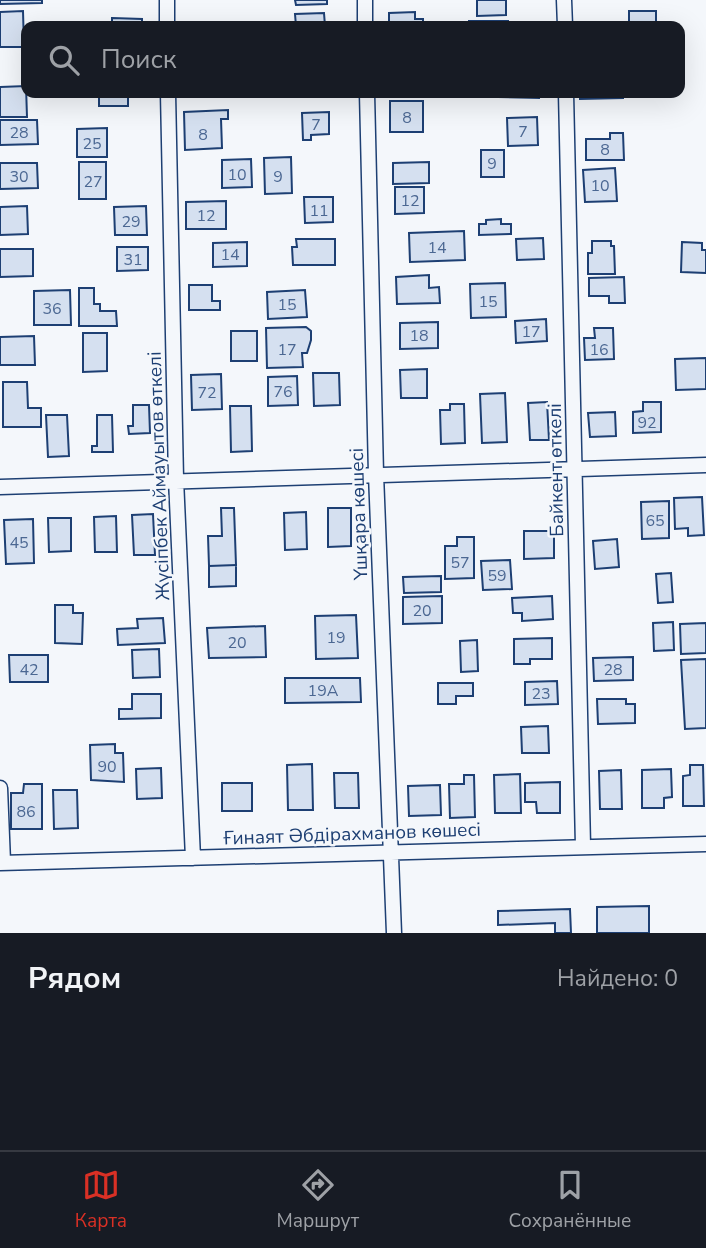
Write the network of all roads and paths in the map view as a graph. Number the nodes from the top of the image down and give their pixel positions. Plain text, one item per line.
1 (167, 0) edge
2 (365, 0) edge
3 (564, 0) edge
4 (167, 21) edge
5 (365, 21) edge
6 (565, 21) edge
7 (168, 98) edge
8 (367, 98) edge
9 (566, 98) edge
10 (706, 465) edge
11 (574, 468) junction
12 (376, 474) junction
13 (176, 479) junction
14 (0, 487) edge
15 (0, 788) edge
16 (706, 844) edge
17 (583, 846) junction
18 (390, 851) junction
19 (192, 858) junction
20 (1, 862) edge
21 (394, 933) edge

1 - 4 street
2 - 5 street
3 - 6 street
7 - 13 street, Жүсіпбек Аймауытов өткелі
8 - 12 street, Үшқара көшесі
9 - 11 street, Байкент өткелі
10 - 11 street
11 - 12 street
11 - 17 street, Байкент өткелі
12 - 13 street
12 - 18 street, Үшқара көшесі
13 - 14 street
13 - 19 street, Жүсіпбек Аймауытов өткелі
15 - 20 street
16 - 17 street, Ғинаят Әбдірахманов көшесі
17 - 18 street, Ғинаят Әбдірахманов көшесі
18 - 19 street, Ғинаят Әбдірахманов көшесі
18 - 21 street, Үшқара көшесі
19 - 20 street, Ғинаят Әбдірахманов көшесі

